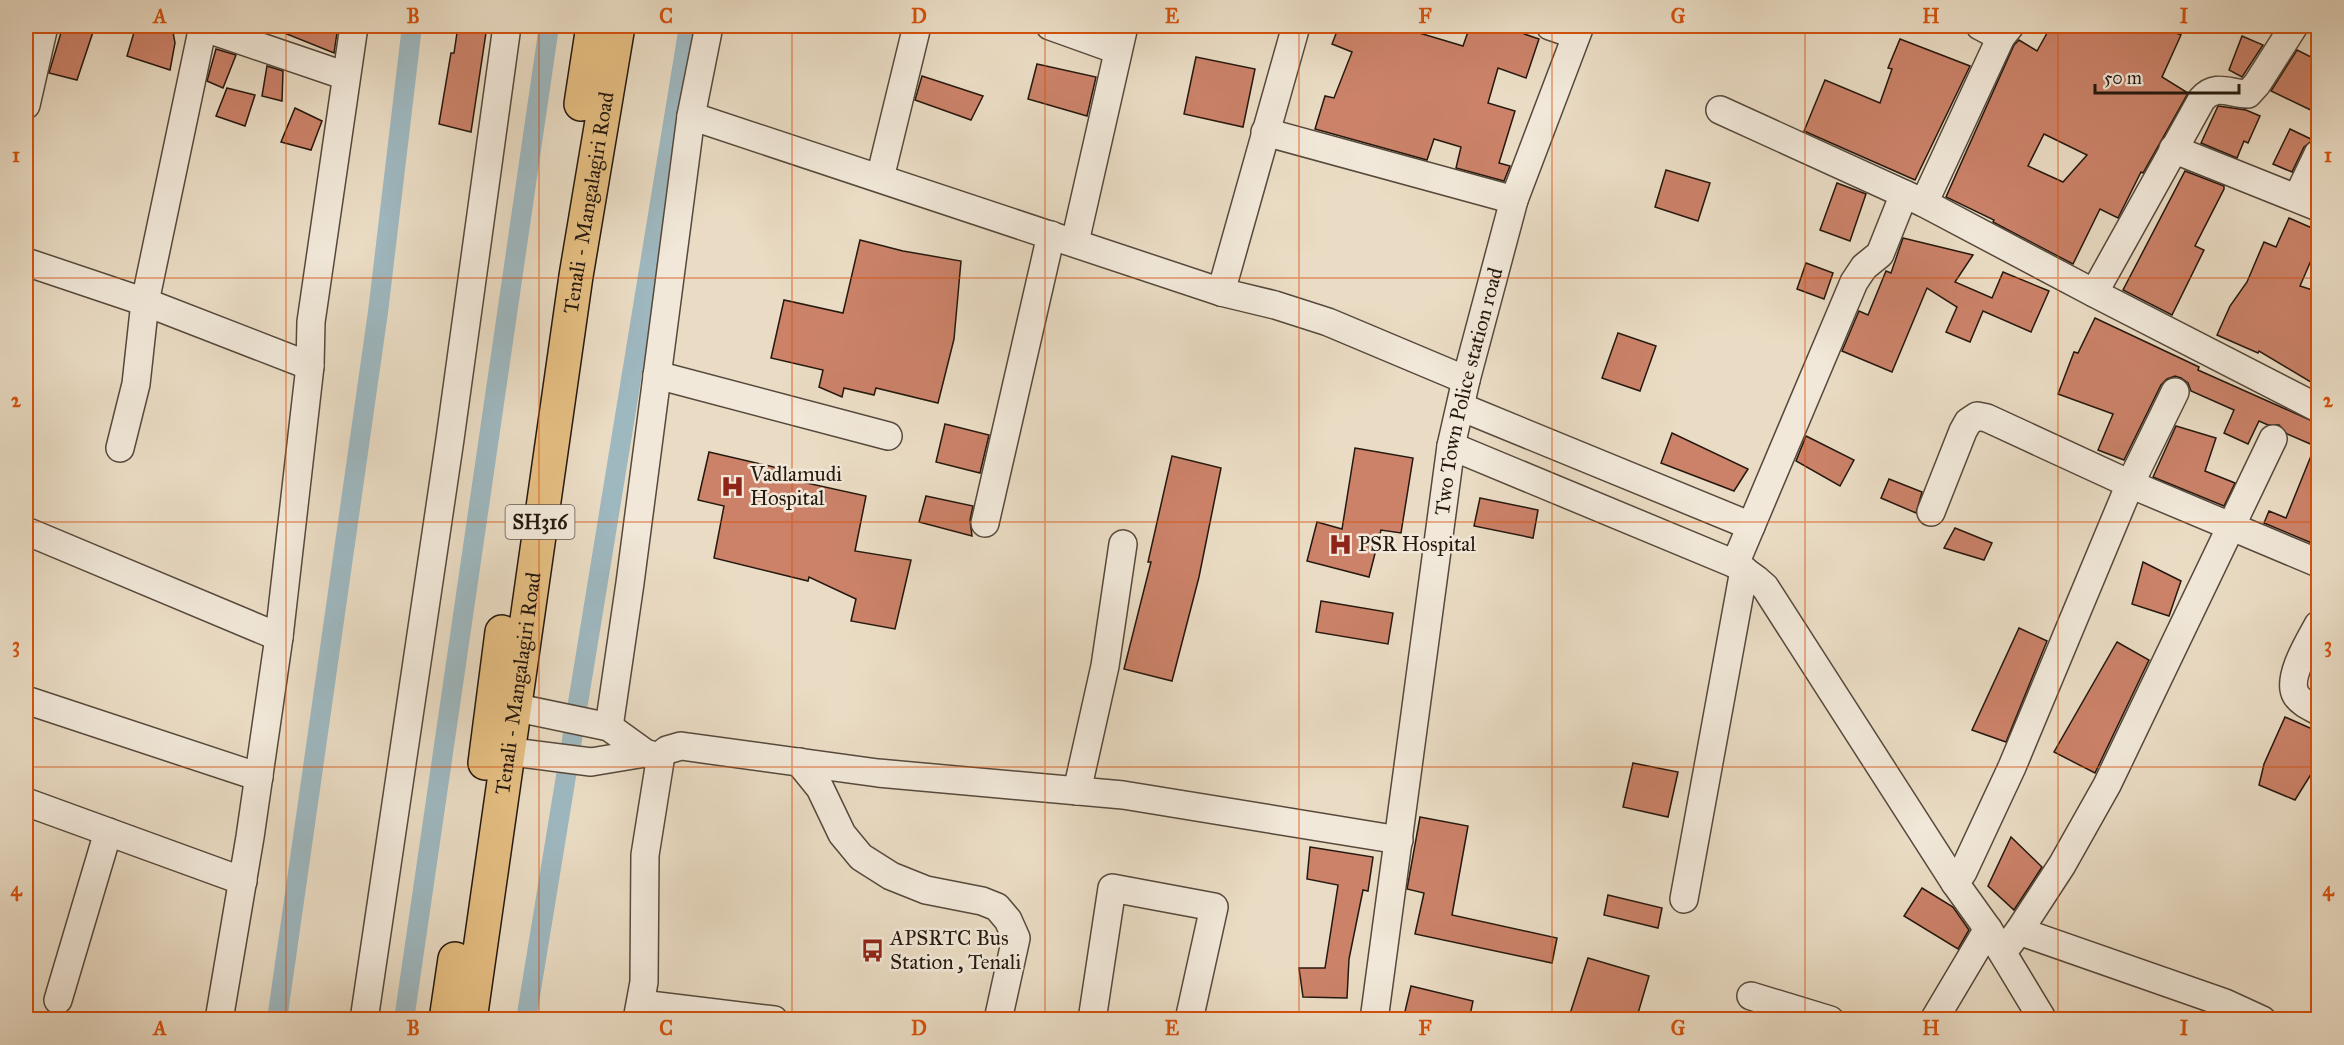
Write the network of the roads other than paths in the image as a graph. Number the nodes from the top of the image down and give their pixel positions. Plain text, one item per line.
1 (44, 26) edge
2 (202, 26) edge
3 (354, 26) edge
4 (507, 26) edge
5 (593, 26) edge
6 (618, 26) edge
7 (709, 26) edge
8 (917, 26) edge
9 (1050, 26) edge
10 (1296, 26) edge
11 (1550, 26) edge
12 (2294, 26) edge
13 (1997, 29) edge
14 (1578, 30) edge
15 (1120, 38) edge
16 (346, 76) junction
17 (26, 105) edge
18 (1720, 110) dead end
19 (692, 116) junction
20 (1265, 132) junction
21 (2174, 149) junction
22 (2319, 154) edge
23 (880, 178) junction
24 (1914, 199) junction
25 (1514, 201) junction
26 (2308, 202) edge
27 (1063, 239) junction
28 (26, 262) edge
29 (1221, 292) junction
30 (2094, 293) junction
31 (145, 302) junction
32 (310, 366) junction
33 (657, 375) junction
34 (1466, 380) junction
35 (2175, 392) dead end
36 (1461, 407) junction
37 (2319, 408) edge
38 (888, 436) dead end
39 (2273, 439) dead end
40 (1451, 447) junction
41 (120, 448) dead end
42 (2130, 484) junction
43 (1931, 512) dead end
44 (985, 523) dead end
45 (2231, 526) junction
46 (26, 531) edge
47 (1123, 544) dead end
48 (1743, 550) junction
49 (2319, 563) edge
50 (2319, 625) edge
51 (279, 637) junction
52 (26, 700) edge
53 (509, 707) junction
54 (2319, 711) edge
55 (603, 726) junction
56 (504, 751) junction
57 (652, 755) junction
58 (799, 762) junction
59 (259, 777) junction
60 (1077, 791) junction
61 (26, 802) edge
62 (108, 832) junction
63 (1399, 840) junction
64 (243, 881) junction
65 (1955, 883) junction
66 (1684, 899) dead end
67 (1988, 929) junction
68 (2019, 931) junction
69 (2003, 952) junction
70 (1751, 996) dead end
71 (58, 999) dead end
72 (639, 1012) edge
73 (219, 1020) edge
74 (364, 1020) edge
75 (446, 1020) edge
76 (470, 1020) edge
77 (774, 1020) edge
78 (998, 1020) edge
79 (1092, 1020) edge
80 (1189, 1020) edge
81 (1374, 1020) edge
82 (1830, 1020) edge
83 (1935, 1020) edge
84 (2043, 1020) edge
85 (2262, 1020) edge

1 - 17 street
2 - 16 street
2 - 31 street
3 - 16 street
4 - 74 street
5 - 53 main road, Tenali - Mangalagiri Road / SH316
6 - 53 main road, Tenali - Mangalagiri Road / SH316
7 - 19 street
8 - 23 street
9 - 15 street
10 - 20 street
11 - 14 street
12 - 21 street
13 - 24 street
14 - 25 street, Two Town Police station road
15 - 27 street
16 - 32 street
18 - 24 street
19 - 23 street
19 - 33 street
20 - 25 street
20 - 29 street
21 - 26 street
21 - 30 street
22 - 26 street
23 - 27 street
24 - 30 street
24 - 48 street
25 - 34 street, Two Town Police station road
27 - 29 street
27 - 44 street
28 - 31 street
29 - 34 street
30 - 37 street
31 - 32 street
31 - 41 street
32 - 51 street
33 - 38 street
33 - 55 street
34 - 36 street, Two Town Police station road
35 - 42 street
36 - 40 street, Two Town Police station road
36 - 48 street
39 - 45 street
40 - 48 street
40 - 63 street, Two Town Police station road
42 - 43 street
42 - 45 street
42 - 65 street
45 - 49 street
45 - 68 street
46 - 51 street
47 - 60 street
48 - 65 street
48 - 66 street
50 - 54 street
51 - 59 street
52 - 59 street
53 - 55 street
53 - 56 main road, Tenali - Mangalagiri Road / SH316
55 - 57 street
56 - 57 street
56 - 75 main road, Tenali - Mangalagiri Road / SH316
56 - 76 main road, Tenali - Mangalagiri Road / SH316
57 - 58 street
57 - 72 street
58 - 60 street
58 - 78 street
59 - 64 street
60 - 63 street
61 - 62 street
62 - 64 street
62 - 71 street
63 - 81 street, Two Town Police station road
64 - 73 street
65 - 67 street
67 - 69 street
67 - 83 street
68 - 69 street
68 - 85 street
69 - 84 street
70 - 82 street
72 - 77 street
79 - 80 street

